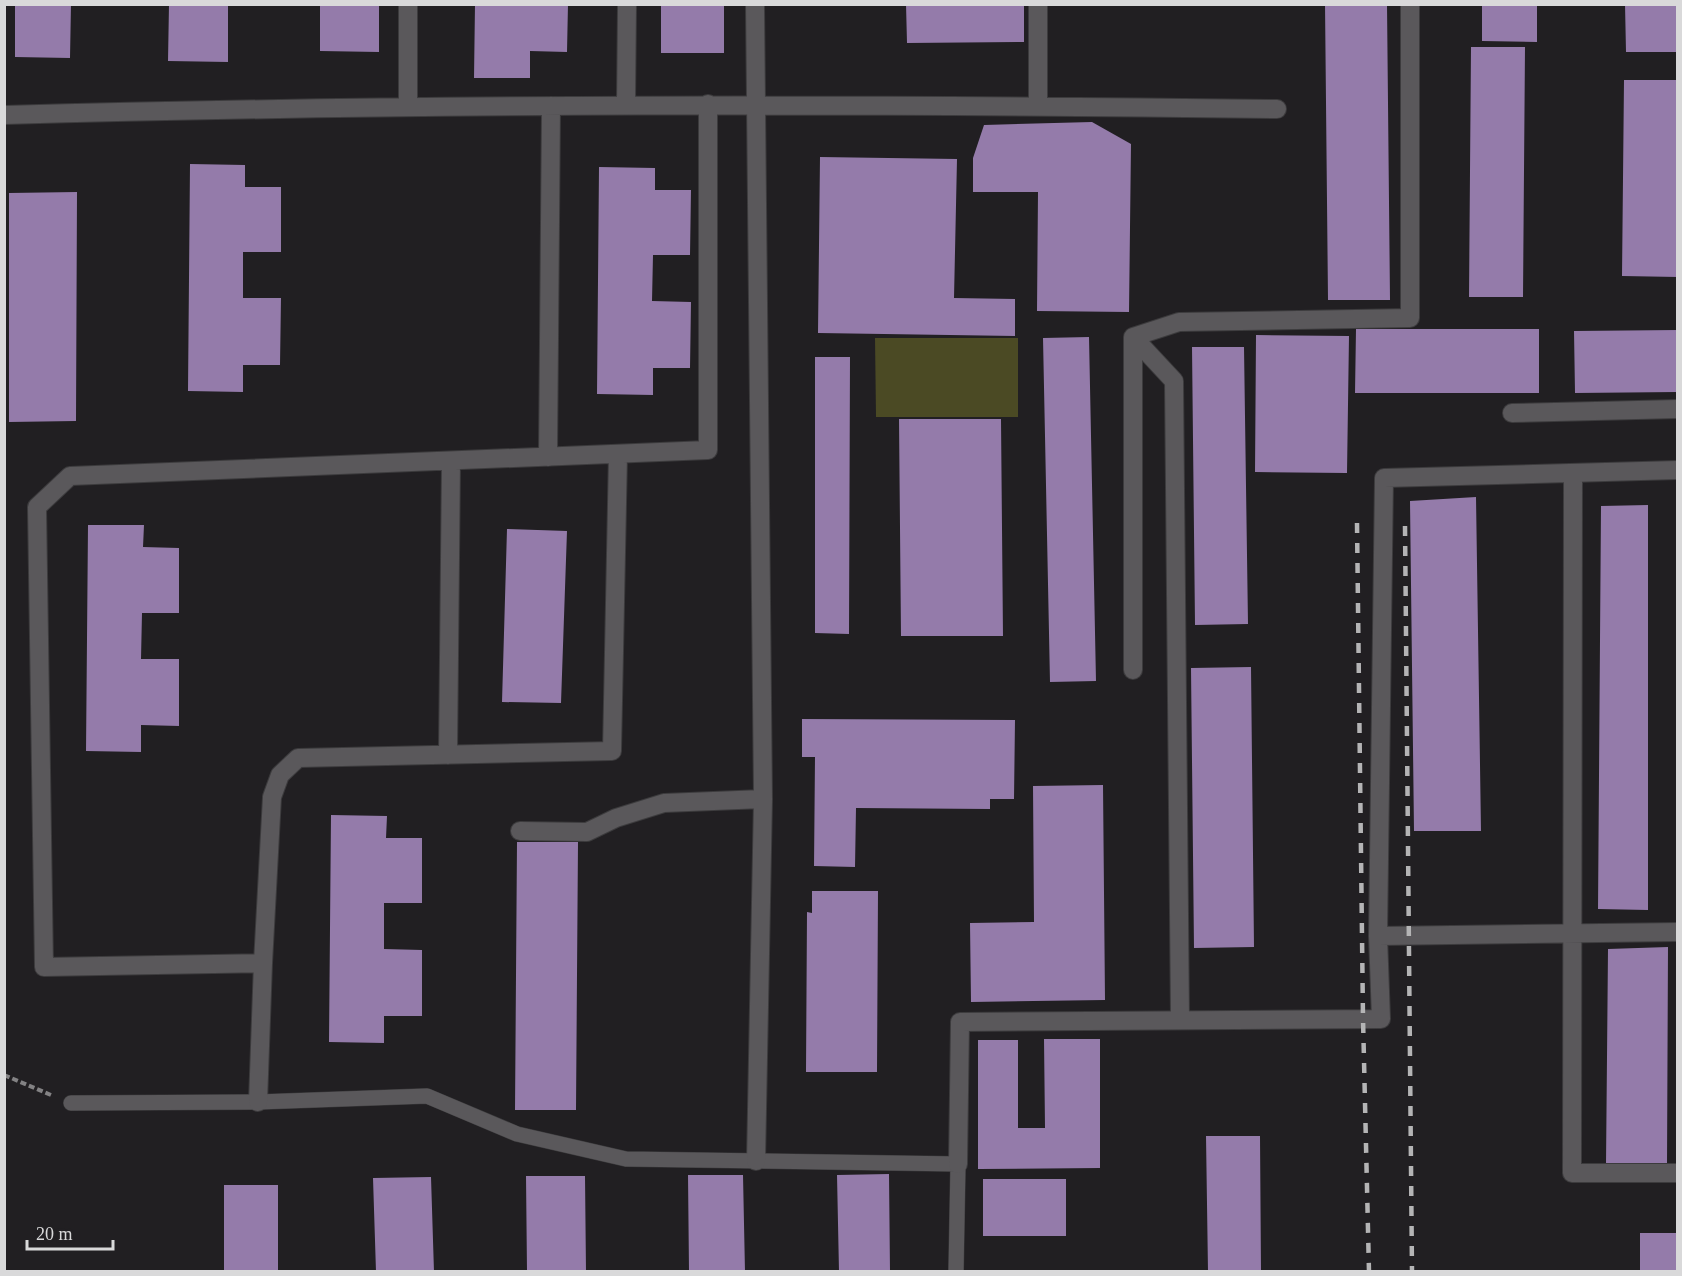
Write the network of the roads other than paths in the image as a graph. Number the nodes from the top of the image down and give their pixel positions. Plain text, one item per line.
1 (408, 4) edge
2 (627, 4) edge
3 (755, 4) edge
4 (1038, 4) edge
5 (1410, 4) edge
6 (708, 104) junction
7 (758, 104) junction
8 (626, 105) junction
9 (551, 106) junction
10 (1038, 106) junction
11 (408, 107) junction
12 (1277, 109) dead end
13 (4, 115) edge
14 (1133, 337) junction
15 (1677, 409) edge
16 (1512, 413) dead end
17 (618, 454) junction
18 (548, 457) junction
19 (451, 461) junction
20 (1677, 470) edge
21 (1573, 473) junction
22 (1132, 670) dead end
23 (448, 754) junction
24 (763, 799) junction
25 (520, 831) dead end
26 (1677, 932) edge
27 (1574, 935) junction
28 (1378, 936) junction
29 (263, 963) junction
30 (1180, 1020) junction
31 (258, 1102) junction
32 (71, 1103) road end
33 (756, 1161) junction
34 (958, 1164) junction
35 (1677, 1173) edge
36 (956, 1272) edge

1 - 11 street
2 - 8 street
3 - 7 street
4 - 10 street
5 - 14 street
6 - 7 street
6 - 8 street
6 - 17 street
7 - 10 street
7 - 24 street
8 - 9 street
9 - 11 street
9 - 18 street
10 - 12 street
11 - 13 street
14 - 22 street
14 - 30 street
15 - 16 street
17 - 18 street
17 - 23 street
18 - 19 street
19 - 23 street
19 - 29 street
20 - 21 street
21 - 27 street
21 - 28 street
23 - 29 street
24 - 25 street
24 - 33 street
26 - 27 street
27 - 28 street
27 - 35 street
28 - 30 street
29 - 31 street
30 - 34 street
31 - 32 lane
31 - 33 lane
33 - 34 lane
34 - 36 lane

